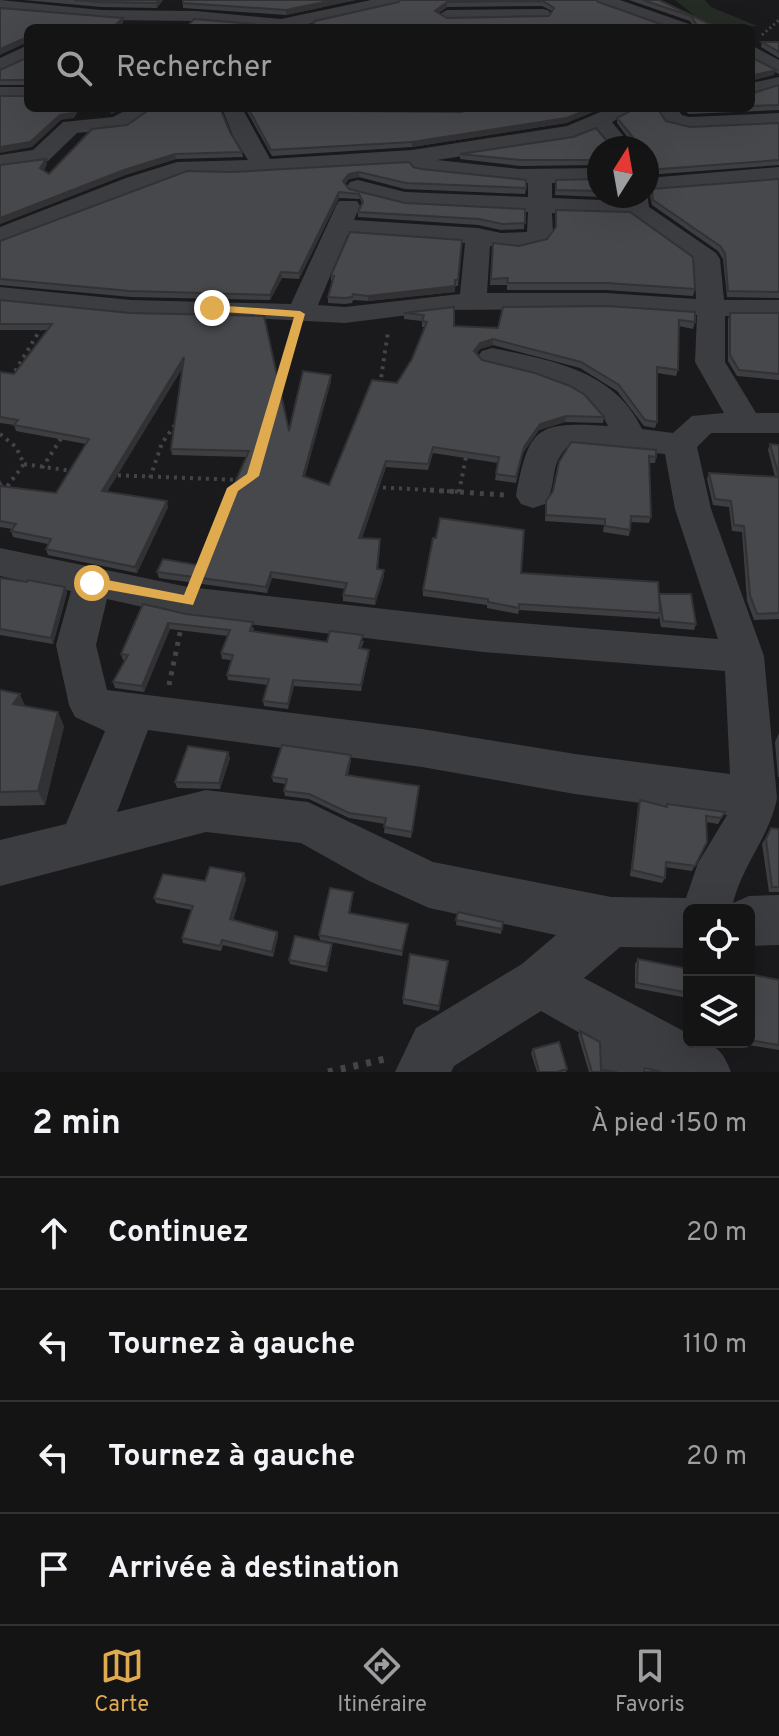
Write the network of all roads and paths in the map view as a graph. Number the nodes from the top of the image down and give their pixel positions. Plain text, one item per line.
1 (123, 0) edge
2 (305, 0) edge
3 (604, 0) edge
4 (389, 1) edge
5 (1, 2) edge
6 (259, 3) edge
7 (676, 6) edge
8 (492, 8) edge
9 (57, 11) junction
10 (178, 14) edge
11 (448, 14) edge
12 (545, 14) edge
13 (779, 20) edge
14 (223, 23) edge
15 (44, 24) edge
16 (281, 24) junction
17 (372, 24) edge
18 (672, 24) edge
19 (699, 24) edge
20 (758, 41) edge
21 (24, 53) edge
22 (777, 64) edge
23 (0, 66) edge
24 (779, 83) edge
25 (755, 88) edge
26 (0, 93) edge
27 (24, 93) edge
28 (138, 112) edge
29 (234, 112) edge
30 (590, 112) edge
31 (668, 112) edge
32 (611, 115) edge
33 (779, 119) edge
34 (618, 136) edge
35 (412, 157) junction
36 (371, 160) junction
37 (0, 162) edge
38 (262, 164) junction
39 (779, 174) edge
40 (587, 175) edge
41 (540, 177) junction
42 (358, 187) junction
43 (659, 194) edge
44 (587, 202) edge
45 (539, 206) junction
46 (652, 208) edge
47 (339, 226) junction
48 (0, 236) edge
49 (478, 236) junction
50 (0, 295) edge
51 (57, 301) junction
52 (473, 303) junction
53 (711, 308) junction
54 (779, 308) edge
55 (390, 311) junction
56 (300, 314) junction
57 (492, 357) dead end
58 (8, 383) edge
59 (379, 386) edge
60 (275, 400) edge
61 (185, 410) edge
62 (762, 423) edge
63 (66, 431) edge
64 (0, 434) edge
65 (629, 438) junction
66 (680, 445) junction
67 (468, 448) edge
68 (24, 464) junction
69 (42, 468) junction
70 (82, 472) edge
71 (96, 473) edge
72 (150, 478) junction
73 (367, 486) edge
74 (233, 488) edge
75 (459, 492) junction
76 (533, 496) joint
77 (0, 497) edge
78 (228, 501) edge
79 (0, 562) edge
80 (92, 583) junction
81 (188, 602) junction
82 (744, 656) junction
83 (90, 705) junction
84 (163, 715) junction
85 (761, 809) edge
86 (81, 843) junction
87 (0, 863) edge
88 (709, 904) edge
89 (779, 920) edge
90 (755, 921) edge
91 (611, 922) junction
92 (683, 923) edge
93 (540, 982) junction
94 (628, 1052) edge
95 (422, 1072) edge
96 (704, 1072) edge

1 - 10 street
2 - 16 street
3 - 18 street
4 - 16 street
4 - 17 street
5 - 9 street
6 - 14 street
7 - 19 street
8 - 11 street
8 - 12 street
9 - 10 street
9 - 15 street
10 - 14 street
13 - 20 path
14 - 16 street
20 - 22 street
21 - 23 street
24 - 25 street
26 - 27 street
28 - 37 street
29 - 38 street
30 - 32 street
31 - 33 street
32 - 34 street
32 - 35 street
35 - 36 street
35 - 41 street
36 - 38 street
36 - 42 street
38 - 48 street
39 - 43 street
40 - 41 street
41 - 45 street
42 - 45 street
42 - 47 street
44 - 45 street
45 - 49 street
46 - 53 street
47 - 49 street
47 - 56 street
49 - 52 street
50 - 51 street
51 - 56 street
51 - 58 path
52 - 53 street
52 - 55 street
53 - 54 street
53 - 62 street
55 - 56 street
55 - 59 path
56 - 60 path
57 - 65 street
61 - 72 path
62 - 66 street
63 - 69 path
64 - 68 path
65 - 66 street
65 - 76 street
66 - 82 street
67 - 75 path
68 - 69 path
68 - 77 path
69 - 70 path
71 - 72 path
72 - 74 path
73 - 75 path
75 - 76 path
78 - 81 path
79 - 80 street
80 - 81 street
80 - 83 street
81 - 82 street
81 - 84 path
82 - 85 street
83 - 84 street
83 - 86 street
84 - 85 street
85 - 88 street
86 - 87 street
86 - 91 street
89 - 90 street
91 - 92 street
91 - 93 street
93 - 94 street
93 - 95 street
94 - 96 street

